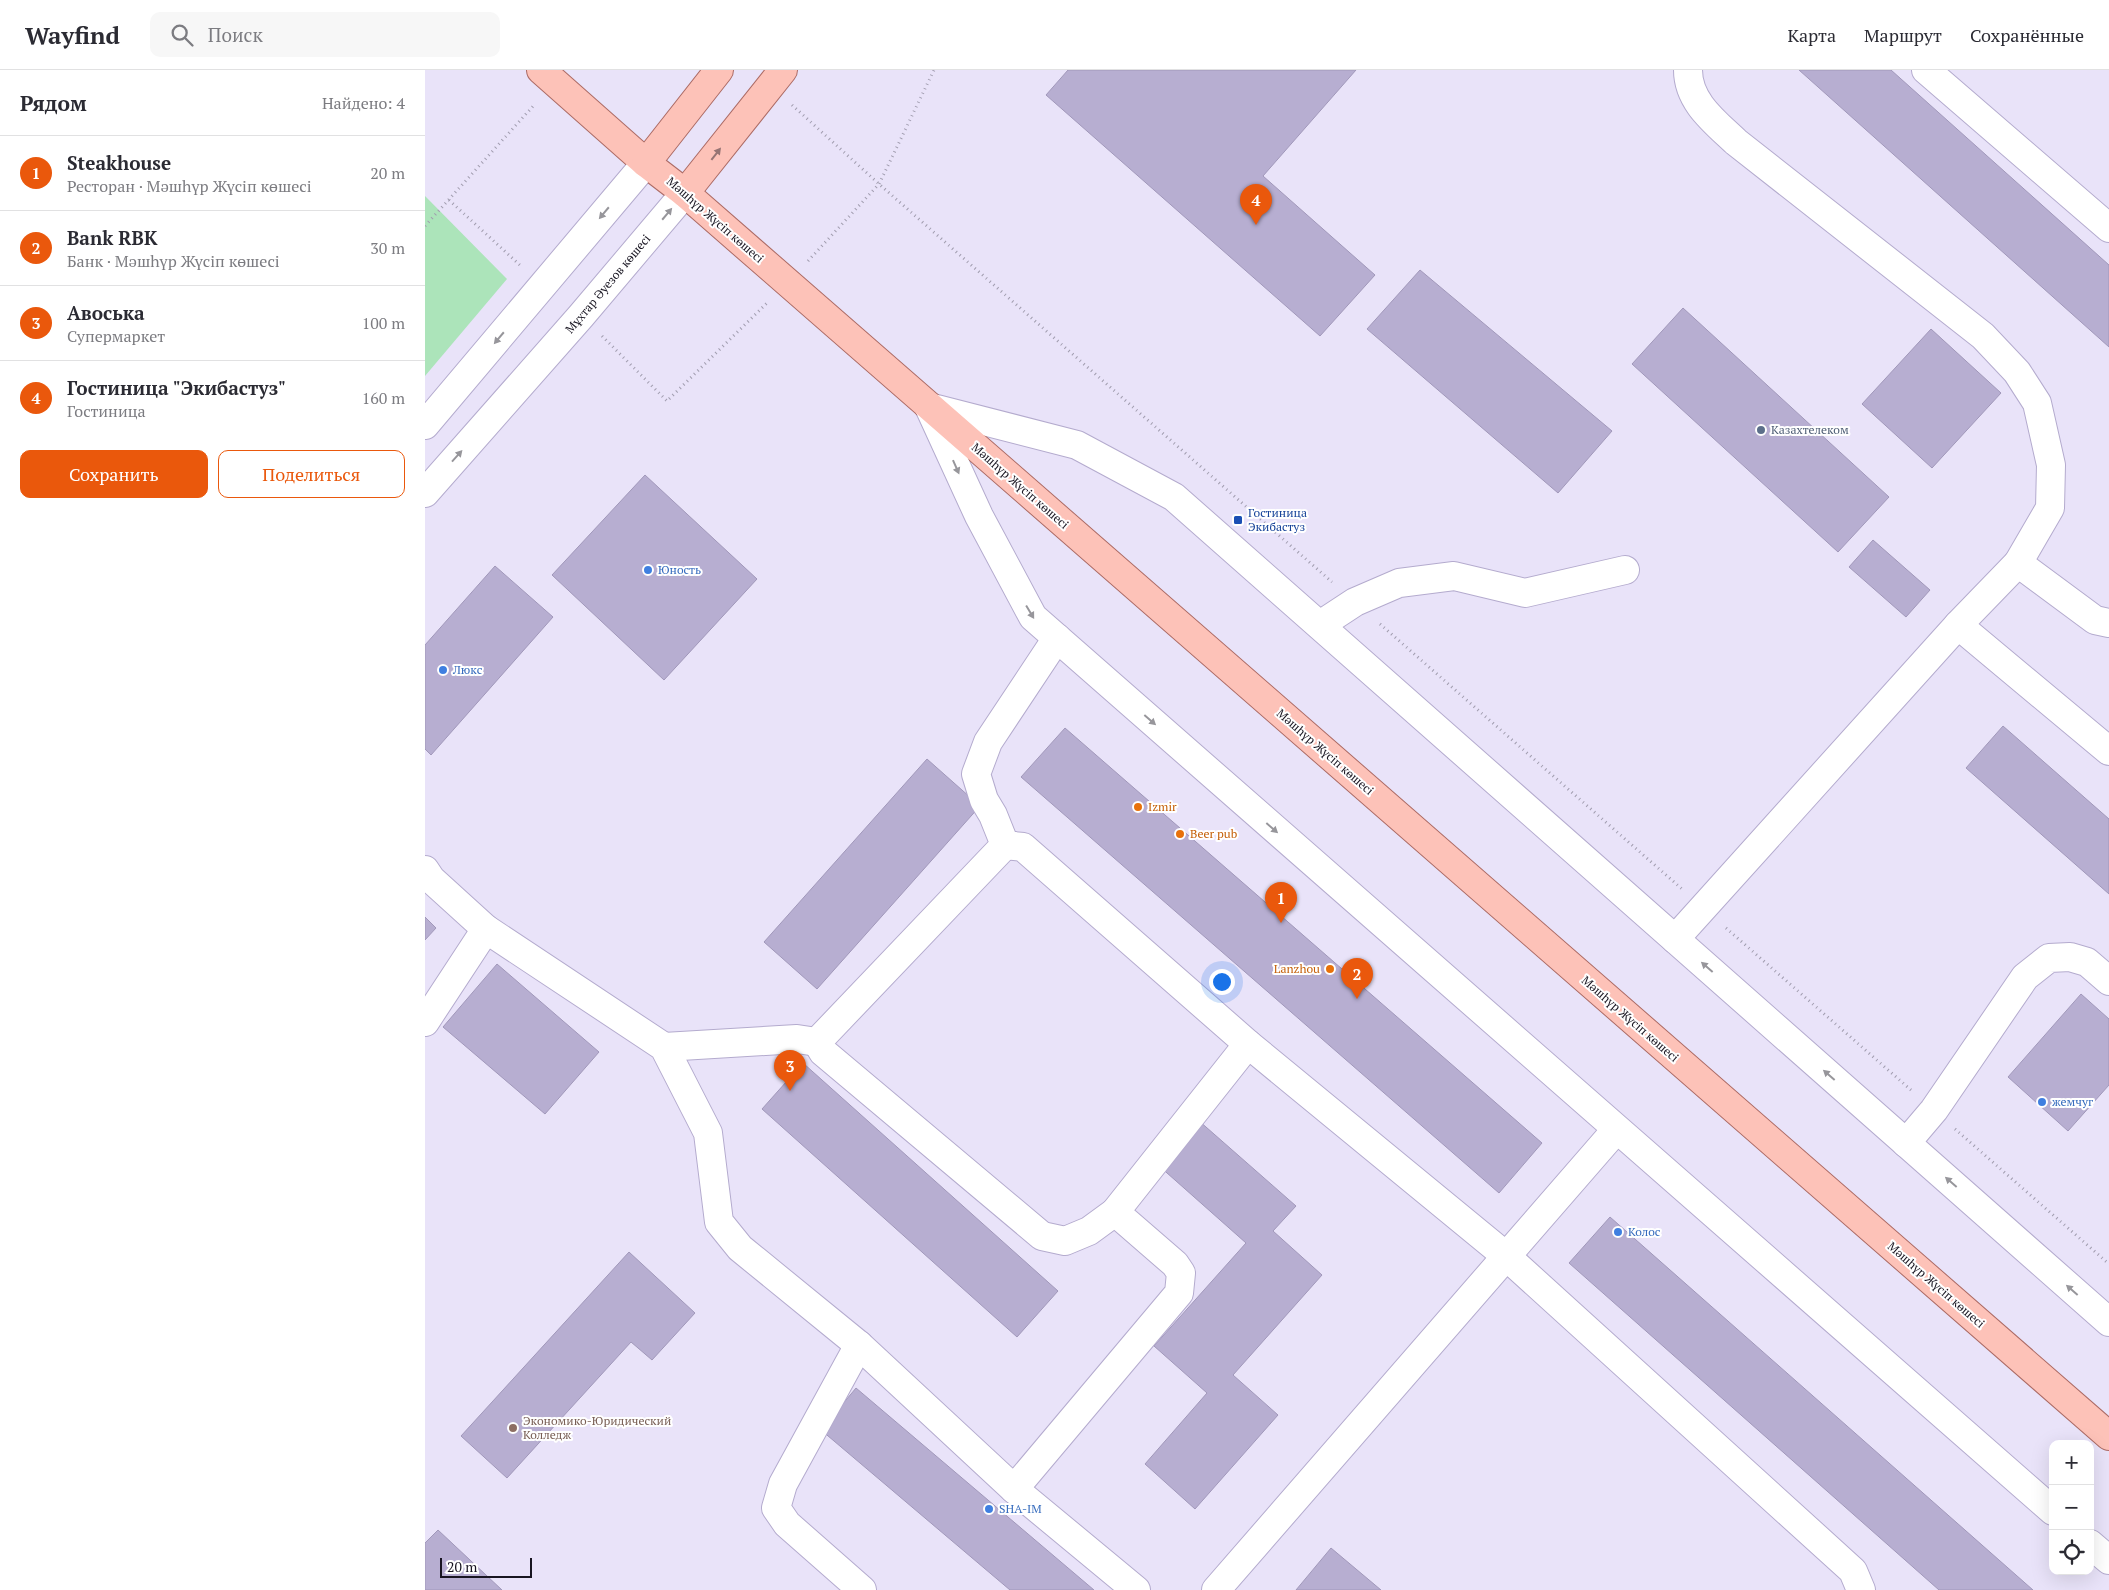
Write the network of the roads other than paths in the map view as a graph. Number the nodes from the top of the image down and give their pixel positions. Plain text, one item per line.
1 (719, 70) edge
2 (1688, 70) edge
3 (1926, 70) edge
4 (548, 76) edge
5 (777, 77) edge
6 (647, 163) junction
7 (685, 192) junction
8 (2109, 228) edge
9 (929, 407) junction
10 (425, 425) edge
11 (425, 493) edge
12 (2018, 563) junction
13 (1625, 570) dead end
14 (2109, 623) edge
15 (1320, 625) junction
16 (1958, 625) junction
17 (1057, 638) junction
18 (2109, 751) edge
19 (1005, 845) junction
20 (425, 870) edge
21 (487, 928) junction
22 (1675, 939) junction
23 (2109, 981) edge
24 (425, 1022) edge
25 (817, 1042) junction
26 (1248, 1044) junction
27 (664, 1047) junction
28 (1616, 1130) junction
29 (1906, 1143) junction
30 (1115, 1212) junction
31 (1506, 1256) junction
32 (2109, 1322) edge
33 (859, 1345) junction
34 (2109, 1436) edge
35 (1014, 1489) junction
36 (2049, 1508) edge
37 (2094, 1547) edge
38 (2109, 1560) edge
39 (862, 1590) edge
40 (1136, 1590) edge
41 (1216, 1590) edge
42 (1863, 1590) edge

1 - 6 main road
2 - 12 street
3 - 8 street
4 - 6 main road, Мәшһүр Жүсіп көшесі
7 -> 5 main road, Мұхтар Әуезов көшесі
6 - 7 main road, Мәшһүр Жүсіп көшесі
6 -> 10 street
7 - 9 main road, Мәшһүр Жүсіп көшесі
11 -> 7 street, Мұхтар Әуезов көшесі
9 - 15 street
9 -> 17 street
9 - 34 main road, Мәшһүр Жүсіп көшесі
12 - 14 street
12 - 16 street
13 - 15 street
15 - 22 street
16 - 18 street
16 - 22 street
17 - 19 street
17 -> 28 street
19 - 25 street
19 - 26 street
20 - 21 street
21 - 24 street
21 - 27 street
29 -> 22 street
23 - 29 street
25 - 27 street
25 - 30 street
26 - 30 street
26 - 31 street
27 - 33 street
28 - 31 street
28 - 36 street
32 -> 29 street
30 - 35 street
31 - 41 street
31 - 42 street
33 - 35 street
33 - 39 street
35 - 40 street
37 - 38 street

